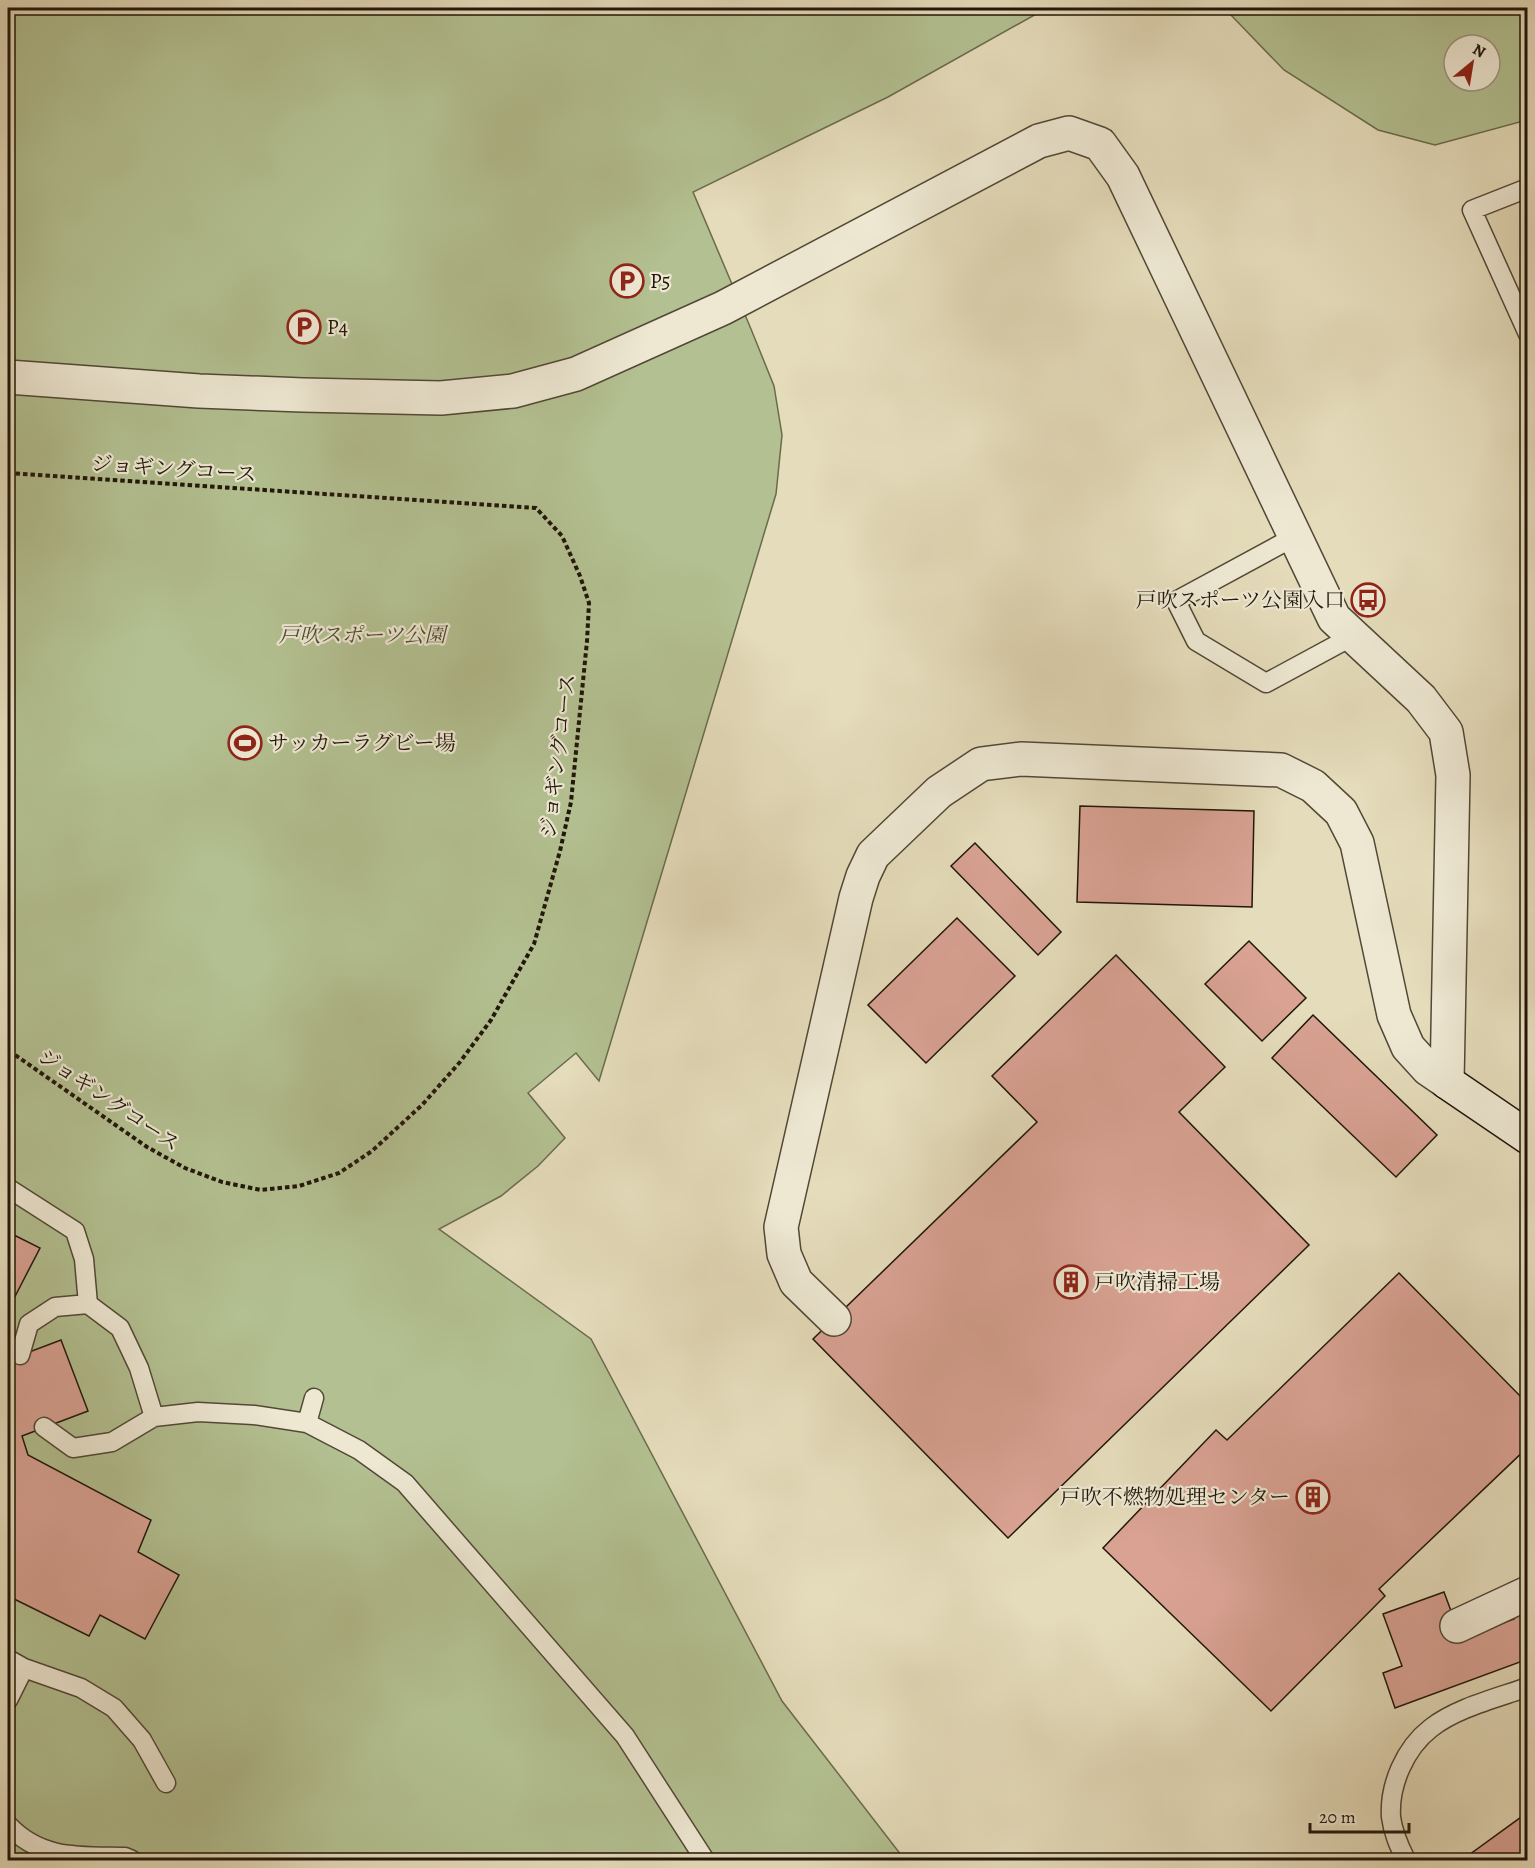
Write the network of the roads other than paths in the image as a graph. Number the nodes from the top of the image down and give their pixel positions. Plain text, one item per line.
1 (1527, 188) edge
2 (1527, 334) edge
3 (8, 377) edge
4 (1294, 537) junction
5 (1353, 636) junction
6 (1447, 1082) junction
7 (1527, 1137) edge
8 (8, 1188) edge
9 (88, 1304) junction
10 (834, 1319) dead end
11 (20, 1355) dead end
12 (314, 1398) dead end
13 (154, 1417) junction
14 (308, 1423) junction
15 (44, 1427) dead end
16 (1527, 1593) edge
17 (1457, 1626) dead end
18 (8, 1659) edge
19 (24, 1668) junction
20 (1527, 1686) edge
21 (8, 1700) edge
22 (166, 1783) dead end
23 (8, 1825) edge
24 (132, 1860) edge
25 (705, 1860) edge
26 (1406, 1860) edge

1 - 2 lane
3 - 4 street
4 - 5 street
4 - 5 lane
5 - 6 street
6 - 7 street
6 - 10 street
8 - 9 lane
9 - 11 lane
9 - 13 lane
12 - 14 lane
13 - 14 lane
13 - 15 lane
14 - 25 lane
16 - 17 street
18 - 19 lane
19 - 21 lane
19 - 22 lane
20 - 26 lane
23 - 24 lane

